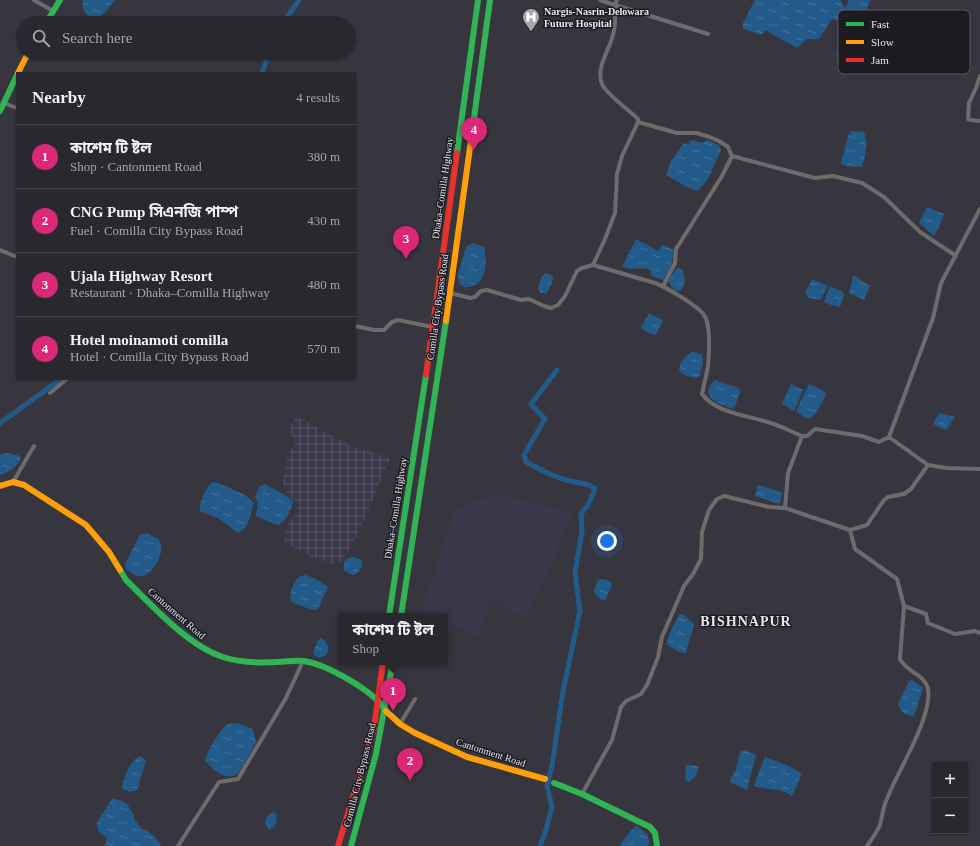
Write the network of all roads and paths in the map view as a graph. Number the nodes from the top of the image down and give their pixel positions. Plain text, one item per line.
1 (34, 0) edge
2 (60, 0) edge
3 (478, 0) edge
4 (490, 0) edge
5 (600, 0) edge
6 (617, 0) edge
7 (615, 5) junction
8 (53, 11) junction
9 (50, 16) edge
10 (708, 34) dead end
11 (25, 60) edge
12 (19, 72) edge
13 (980, 76) edge
14 (16, 78) edge
15 (4, 102) junction
16 (16, 108) edge
17 (0, 111) edge
18 (980, 121) edge
19 (638, 122) junction
20 (732, 156) junction
21 (980, 210) edge
22 (0, 250) edge
23 (956, 256) junction
24 (16, 257) edge
25 (593, 265) junction
26 (663, 286) junction
27 (450, 293) junction
28 (356, 326) edge
29 (433, 327) junction
30 (66, 380) edge
31 (50, 393) dead end
32 (802, 436) junction
33 (889, 437) junction
34 (34, 446) dead end
35 (928, 465) junction
36 (980, 469) edge
37 (13, 482) junction
38 (0, 486) edge
39 (785, 508) junction
40 (850, 530) junction
41 (904, 606) junction
42 (389, 613) edge
43 (401, 613) edge
44 (980, 633) edge
45 (303, 661) junction
46 (382, 665) edge
47 (392, 665) edge
48 (377, 699) junction
49 (415, 699) dead end
50 (385, 710) junction
51 (400, 724) junction
52 (545, 779) dead end
53 (554, 783) dead end
54 (582, 794) junction
55 (178, 846) edge
56 (338, 846) edge
57 (351, 846) edge
58 (657, 846) edge
59 (867, 846) edge

1 - 8 street
2 - 8 main road
3 - 29 main road, Dhaka–Comilla Highway
4 - 27 main road, Comilla City Bypass Road
5 - 7 street
6 - 7 street
7 - 10 street
7 - 19 street
8 - 9 main road
11 - 12 main road
13 - 18 street
14 - 15 main road
15 - 16 street
15 - 17 main road
19 - 20 street
19 - 25 street
20 - 23 street
20 - 26 street
21 - 23 street
22 - 24 street
23 - 33 street
25 - 26 street
25 - 27 street
26 - 32 street
27 - 43 main road, Comilla City Bypass Road
28 - 29 street
29 - 42 main road, Dhaka–Comilla Highway
30 - 31 street
32 - 33 street
32 - 39 street
33 - 35 street
34 - 37 street
35 - 36 street
35 - 40 street
37 - 38 main road
37 - 45 main road, Cantonment Road
39 - 40 street
39 - 54 street
40 - 41 street
41 - 44 street
41 - 59 street
45 - 48 main road, Cantonment Road
45 - 55 street
46 - 48 main road
47 - 50 main road, Comilla City Bypass Road
48 - 50 main road, Cantonment Road
48 - 56 main road
49 - 51 street
50 - 51 main road, Cantonment Road
50 - 57 main road, Comilla City Bypass Road
51 - 52 main road, Cantonment Road
53 - 54 main road
54 - 58 main road

